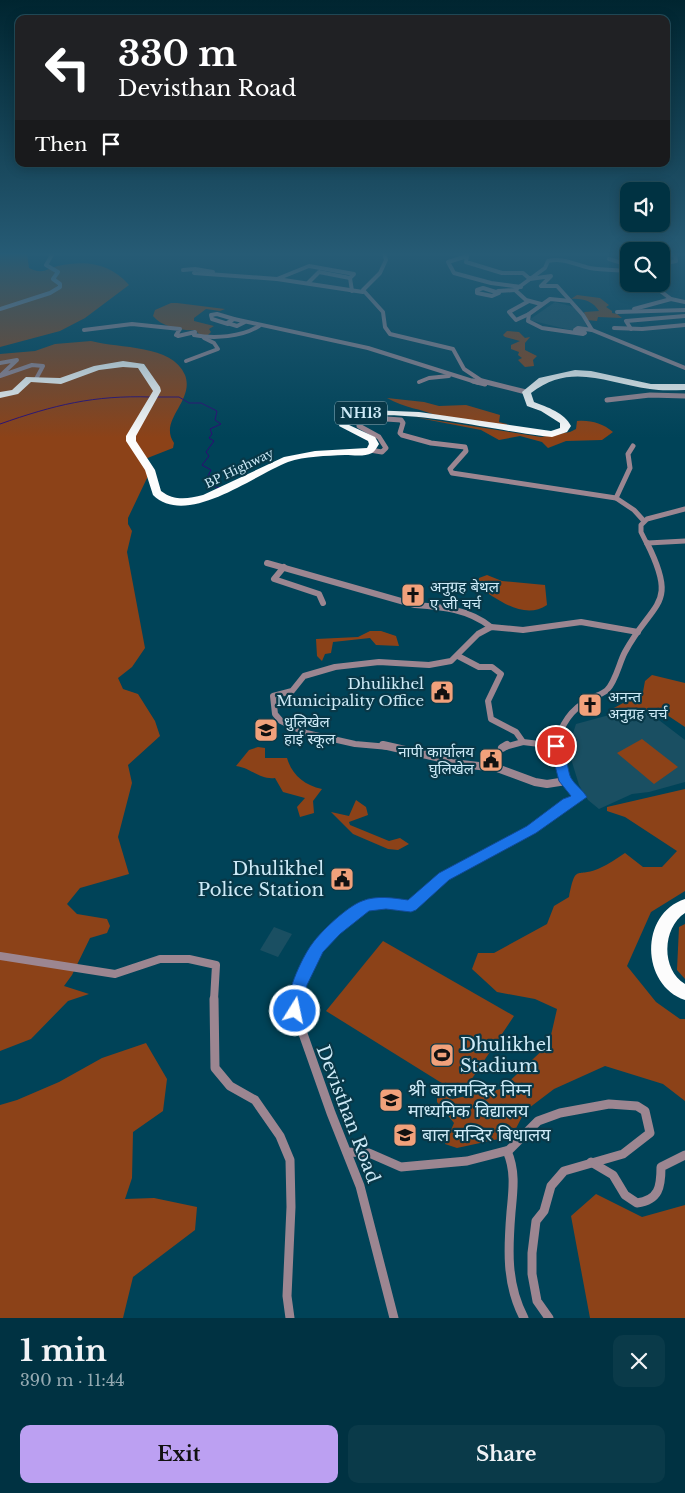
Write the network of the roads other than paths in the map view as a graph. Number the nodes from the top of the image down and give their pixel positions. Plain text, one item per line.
1 (528, 314) joint
2 (215, 315) edge
3 (218, 315) edge
4 (386, 315) edge
5 (511, 315) edge
6 (580, 315) edge
7 (685, 316) edge
8 (234, 320) junction
9 (245, 322) junction
10 (228, 324) junction
11 (685, 325) edge
12 (259, 326) junction
13 (614, 328) dead end
14 (631, 329) junction
15 (84, 330) dead end
16 (592, 330) junction
17 (203, 337) junction
18 (186, 361) dead end
19 (0, 363) edge
20 (685, 368) edge
21 (454, 376) junction
22 (36, 379) junction
23 (419, 382) dead end
24 (485, 384) junction
25 (685, 388) edge
26 (526, 392) junction
27 (0, 395) edge
28 (685, 396) edge
29 (608, 400) dead end
30 (633, 446) dead end
31 (370, 450) junction
32 (616, 498) junction
33 (685, 509) edge
34 (644, 521) junction
35 (685, 542) edge
36 (648, 543) junction
37 (267, 563) dead end
38 (284, 567) junction
39 (323, 603) dead end
40 (490, 627) junction
41 (638, 632) junction
42 (458, 656) junction
43 (523, 742) junction
44 (556, 746) junction
45 (502, 748) dead end
46 (566, 781) junction
47 (685, 905) edge
48 (0, 956) edge
49 (685, 993) edge
50 (507, 1151) junction
51 (347, 1152) junction
52 (685, 1155) edge
53 (591, 1162) junction
54 (290, 1318) edge
55 (394, 1318) edge
56 (524, 1318) edge
57 (549, 1318) edge

1 - 5 street
1 - 16 street
2 - 10 street
3 - 8 street
4 - 24 street
6 - 16 street
7 - 14 street
8 - 9 street
8 - 10 street
9 - 10 street
9 - 12 street
11 - 14 street
12 - 17 street
12 - 21 street
13 - 14 street
15 - 17 street
16 - 20 street
17 - 18 street
19 - 22 street
21 - 23 street
21 - 24 street
22 - 27 highway
22 - 31 highway, BP Highway
24 - 26 street
25 - 26 highway
26 - 31 highway, NH13
28 - 29 street
30 - 32 street
31 - 32 street
32 - 34 street
33 - 34 street
34 - 36 street
35 - 36 street
36 - 41 street
37 - 38 street
38 - 39 street
38 - 40 street
40 - 41 street
40 - 42 street
41 - 44 street
42 - 43 street
42 - 46 street
43 - 44 street
43 - 45 street
44 - 46 street, Devisthan Road
46 - 51 street, Devisthan Road
47 - 49 highway
48 - 54 street
50 - 51 street
50 - 53 street
50 - 56 street
51 - 55 street, Devisthan Road
52 - 53 street
53 - 57 street

